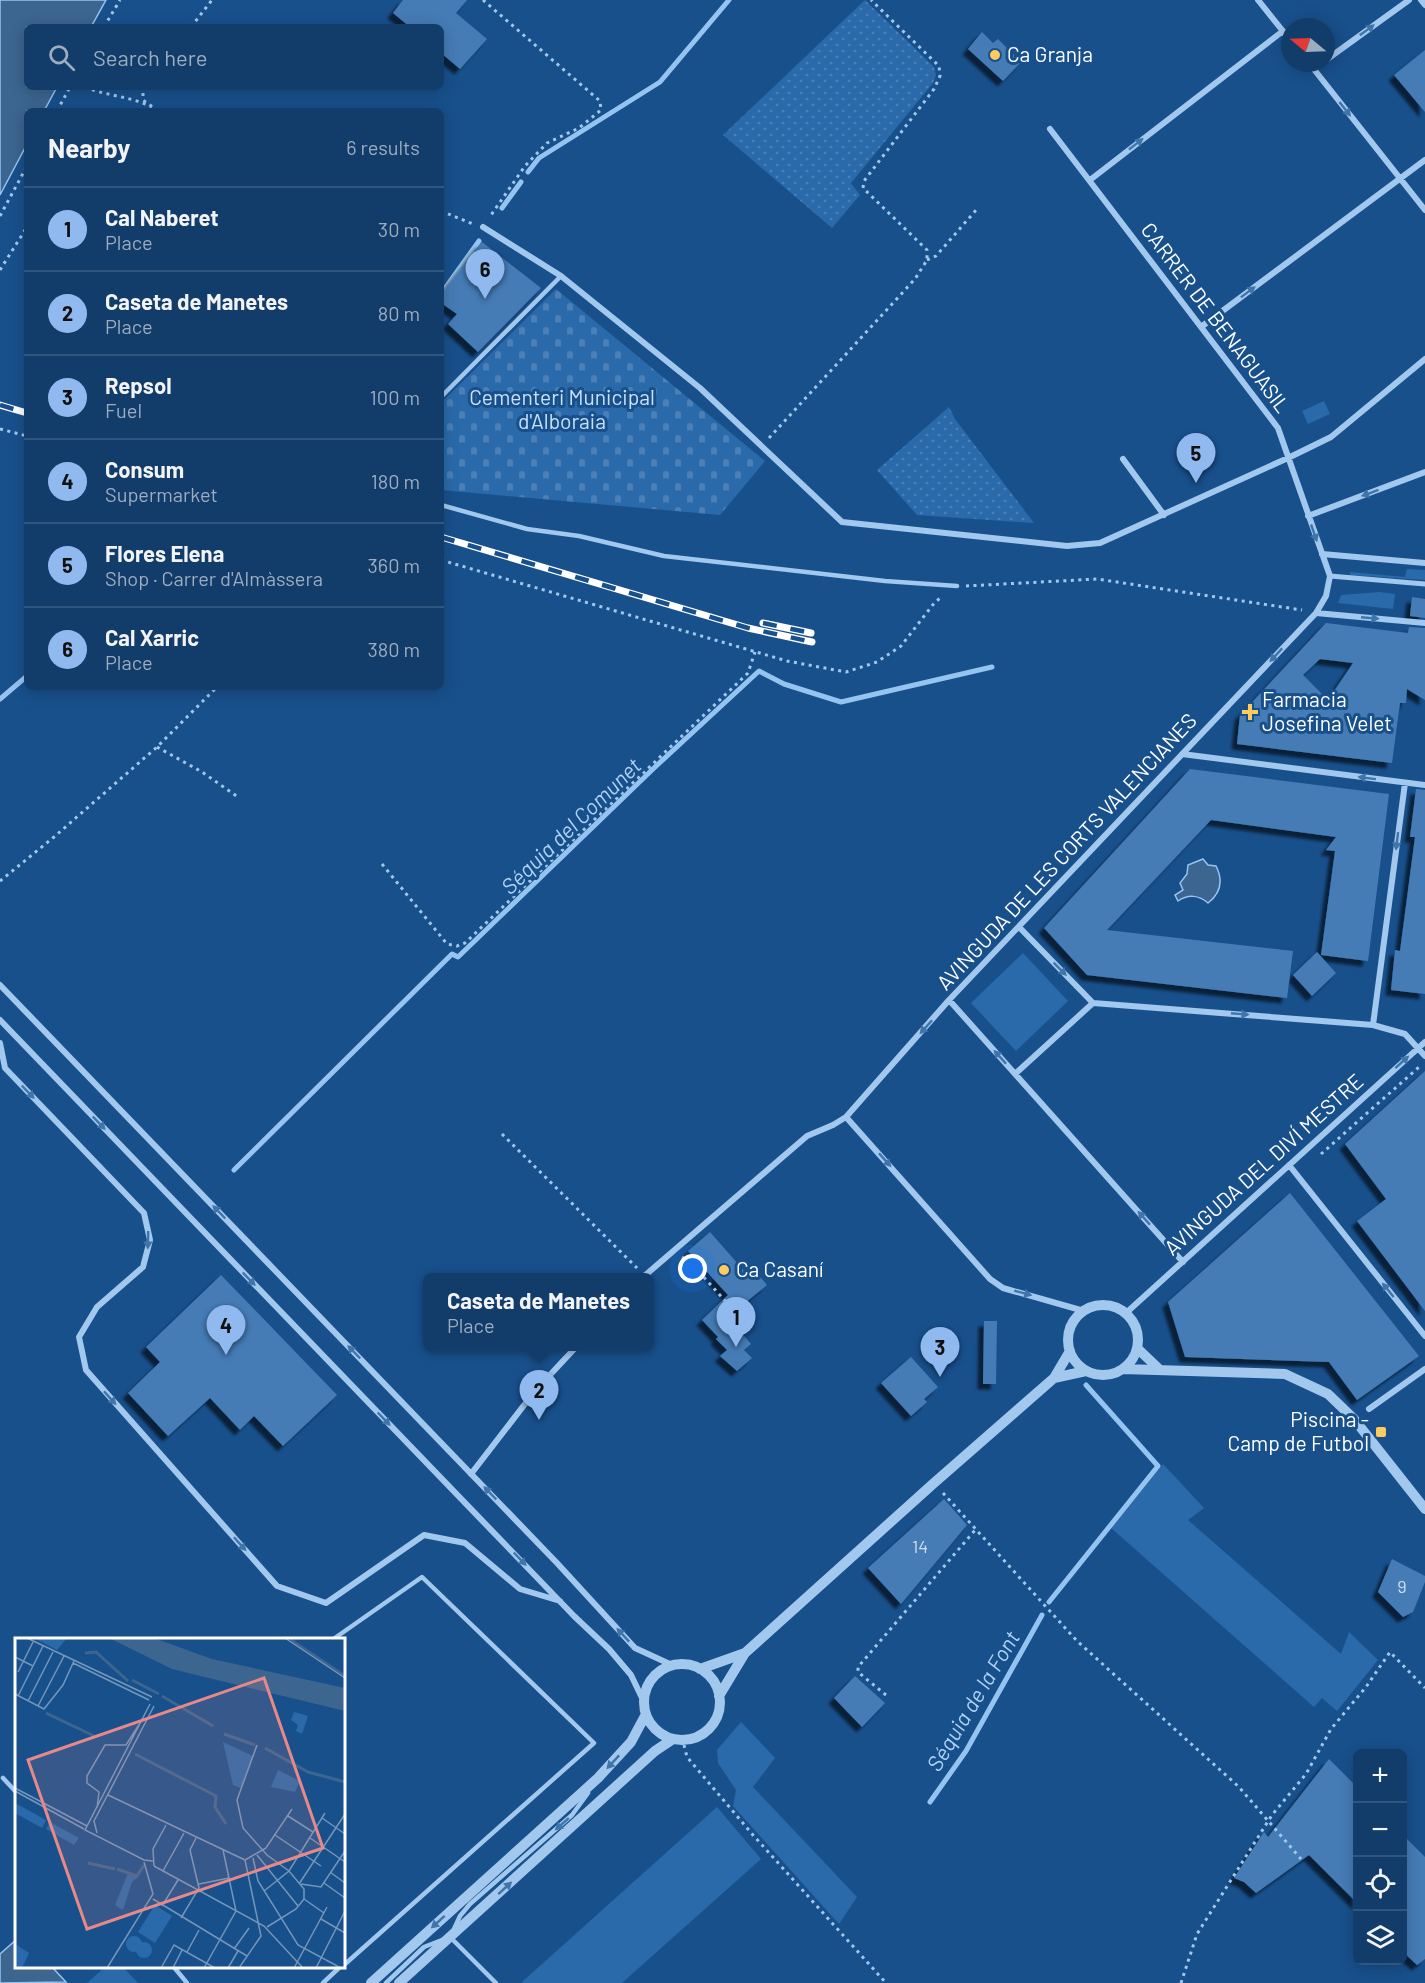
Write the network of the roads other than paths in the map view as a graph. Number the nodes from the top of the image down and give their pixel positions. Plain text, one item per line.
1 (1258, 0) edge
2 (1409, 0) edge
3 (1421, 0) edge
4 (1425, 5) edge
5 (1281, 29) edge
6 (1281, 33) edge
7 (1335, 54) edge
8 (1316, 72) edge
9 (1050, 129) dead end
10 (1425, 160) edge
11 (1400, 179) junction
12 (1090, 180) junction
13 (1425, 210) edge
14 (483, 227) road end
15 (561, 276) junction
16 (1202, 327) junction
17 (1425, 359) edge
18 (444, 394) edge
19 (1288, 458) junction
20 (1123, 459) dead end
21 (1425, 472) edge
22 (444, 505) edge
23 (1164, 515) junction
24 (1308, 516) junction
25 (1322, 554) junction
26 (1425, 563) edge
27 (1330, 576) junction
28 (1425, 584) edge
29 (957, 586) road end
30 (1316, 613) junction
31 (1425, 623) edge
32 (1182, 754) junction
33 (1405, 783) junction
34 (1425, 785) edge
35 (1019, 927) junction
36 (0, 985) edge
37 (949, 1000) junction
38 (1093, 1003) junction
39 (0, 1020) edge
40 (1373, 1025) junction
41 (1425, 1042) edge
42 (0, 1043) edge
43 (1418, 1048) junction
44 (1425, 1056) edge
45 (1015, 1074) junction
46 (846, 1117) junction
47 (1289, 1165) junction
48 (1183, 1262) junction
49 (647, 1273) edge
50 (1084, 1311) junction
51 (1126, 1313) junction
52 (1425, 1336) edge
53 (1137, 1348) junction
54 (573, 1351) edge
55 (1070, 1351) junction
56 (1123, 1369) junction
57 (1159, 1369) junction
58 (1425, 1369) edge
59 (1086, 1371) junction
60 (1054, 1378) junction
61 (1369, 1408) dead end
62 (471, 1474) junction
63 (1425, 1509) edge
64 (560, 1601) junction
65 (335, 1638) edge
66 (745, 1653) junction
67 (672, 1665) junction
68 (700, 1669) junction
69 (719, 1696) junction
70 (644, 1702) junction
71 (646, 1714) junction
72 (678, 1739) junction
73 (1, 1778) edge
74 (598, 1778) junction
75 (15, 1791) edge
76 (450, 1937) junction
77 (345, 1964) edge
78 (175, 1968) edge
79 (341, 1968) edge
80 (187, 1983) edge
81 (323, 1983) edge
82 (371, 1983) edge
83 (386, 1983) edge
84 (399, 1983) edge
85 (496, 1983) edge

1 - 5 street
7 -> 2 street
3 - 4 street
12 -> 6 street
8 -> 11 street
9 - 12 street, CARRER DE BENAGUASIL
10 - 11 street
11 - 13 street
16 -> 11 street
12 - 16 street, CARRER DE BENAGUASIL
14 - 15 street
15 - 18 lane
15 - 23 street
16 - 19 street, CARRER DE BENAGUASIL
17 - 19 street
19 - 23 street
19 - 24 street, CARRER DE BENAGUASIL
20 - 23 street
21 -> 24 street
22 - 29 lane
24 -> 25 street, CARRER DE BENAGUASIL
25 - 26 street
25 - 27 street, CARRER DE BENAGUASIL
27 - 28 street
27 - 30 street
30 -> 31 street
30 -> 32 street, AVINGUDA DE LES CORTS VALENCIANES
33 -> 32 street
32 - 35 street, AVINGUDA DE LES CORTS VALENCIANES
33 - 34 street
33 -> 40 street
35 - 37 street, AVINGUDA DE LES CORTS VALENCIANES
35 -> 38 street
62 -> 36 street
45 -> 37 street
37 -> 46 street, AVINGUDA DE LES CORTS VALENCIANES
38 -> 40 street
38 - 45 street
39 -> 64 street
40 - 43 street
41 - 43 street, AVINGUDA DEL DIVÍ MESTRE
42 -> 64 street
43 - 44 street
47 -> 43 street, AVINGUDA DEL DIVÍ MESTRE
48 -> 45 street
46 - 49 street
46 -> 50 street
47 - 48 street, AVINGUDA DEL DIVÍ MESTRE
52 -> 47 street
48 - 51 street, AVINGUDA DEL DIVÍ MESTRE
50 - 51 street
50 - 55 street
51 - 53 street
53 - 56 street
53 - 57 street
54 - 62 street
55 - 59 street
55 - 60 street
56 - 57 street
56 - 59 street
57 - 63 street
58 - 61 street
59 - 60 street
60 - 66 street
67 -> 62 street
64 - 70 street
65 - 77 lane
66 - 68 street
66 - 69 street
67 - 68 street
67 - 70 street
68 - 69 street
69 - 72 street
70 - 71 street
71 - 72 street
71 -> 74 street
76 -> 72 street
73 - 75 lane
74 -> 76 lane
74 -> 82 street
76 - 83 lane
76 - 84 street
76 - 85 lane
78 - 80 lane
79 - 81 lane

